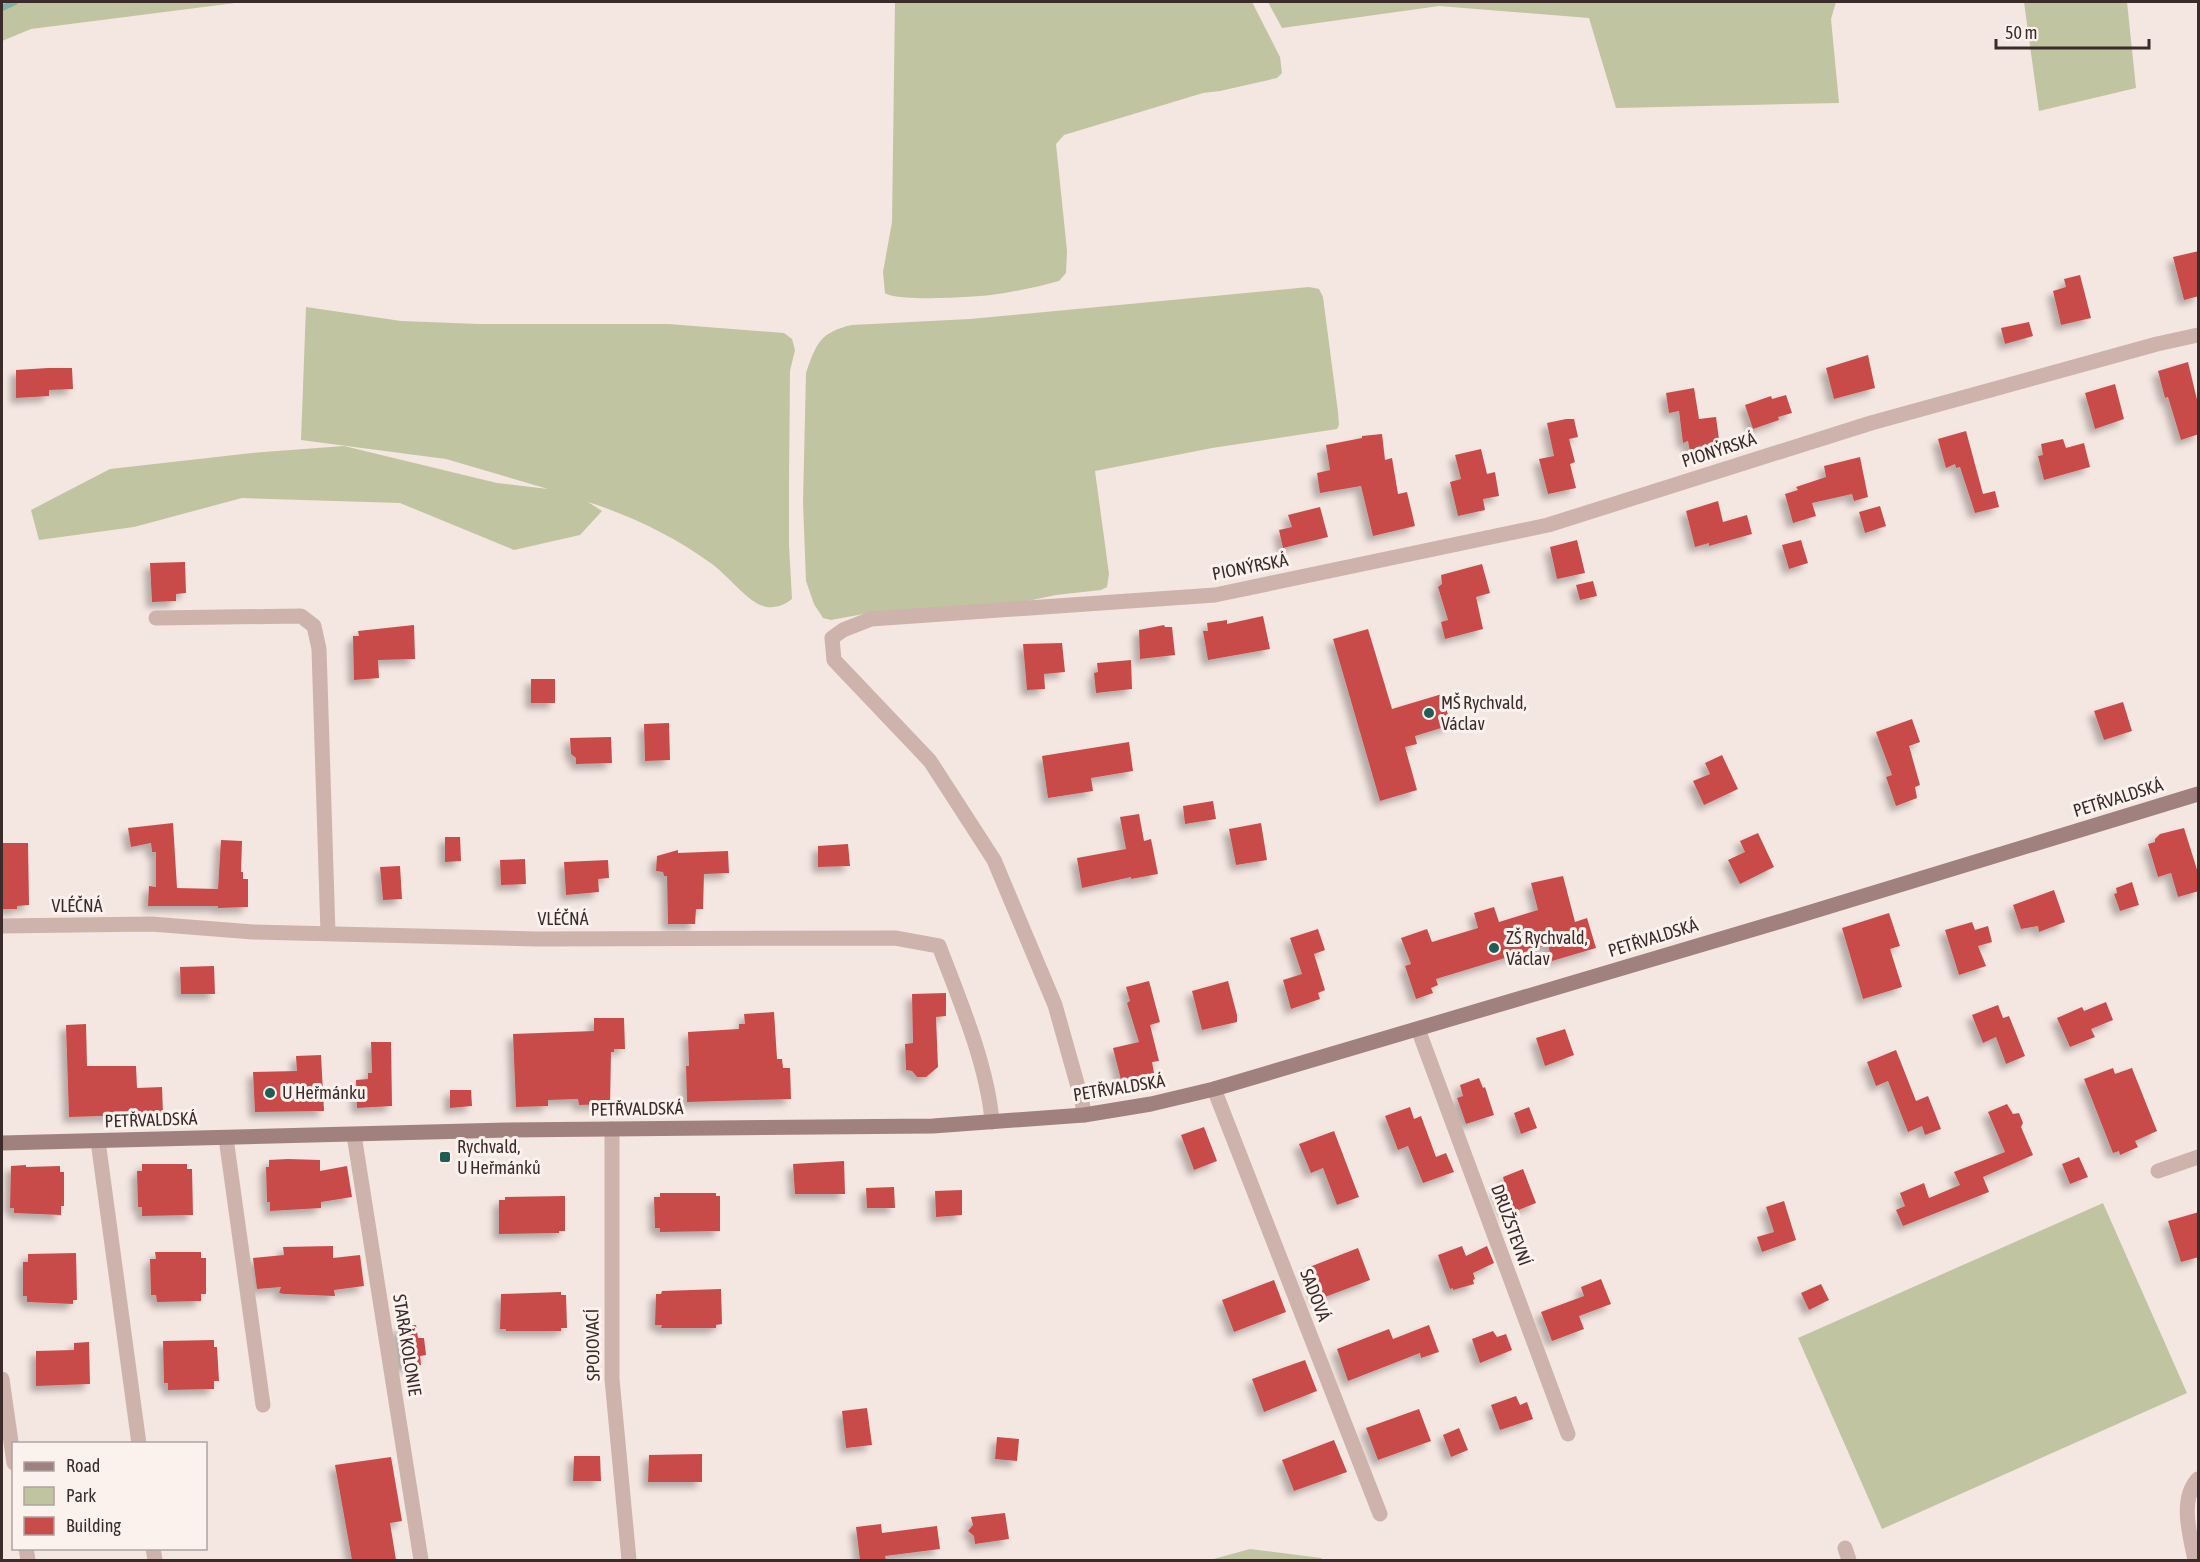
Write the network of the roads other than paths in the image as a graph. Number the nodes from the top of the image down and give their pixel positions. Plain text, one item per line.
1 (2199, 335) edge
2 (156, 618) dead end
3 (2199, 794) edge
4 (2, 926) edge
5 (328, 933) junction
6 (1418, 1029) junction
7 (1214, 1089) junction
8 (1084, 1114) junction
9 (992, 1122) junction
10 (612, 1129) junction
11 (354, 1135) junction
12 (226, 1137) junction
13 (98, 1141) junction
14 (2, 1143) edge
15 (2199, 1157) edge
16 (2158, 1171) dead end
17 (2, 1379) edge
18 (263, 1405) dead end
19 (1568, 1434) dead end
20 (139, 1442) edge
21 (12, 1449) edge
22 (2199, 1479) edge
23 (1380, 1514) dead end
24 (421, 1560) edge
25 (629, 1560) edge
26 (2195, 1560) edge

1 - 8 street, PIONÝRSKÁ
2 - 5 street
3 - 6 street, PETŘVALDSKÁ
4 - 5 street, VLÉČNÁ
5 - 9 street, VLÉČNÁ
6 - 7 street, PETŘVALDSKÁ
6 - 19 street, DRUŽSTEVNÍ
7 - 8 street, PETŘVALDSKÁ
7 - 23 street, SADOVÁ
8 - 9 street, PETŘVALDSKÁ
9 - 10 street, PETŘVALDSKÁ
10 - 11 street, PETŘVALDSKÁ
10 - 25 street, SPOJOVACÍ
11 - 12 street, PETŘVALDSKÁ
11 - 24 street, STARÁ KOLONIE
12 - 13 street, PETŘVALDSKÁ
12 - 18 street
13 - 14 street, PETŘVALDSKÁ
13 - 20 street
15 - 16 street
17 - 21 street
22 - 26 street

